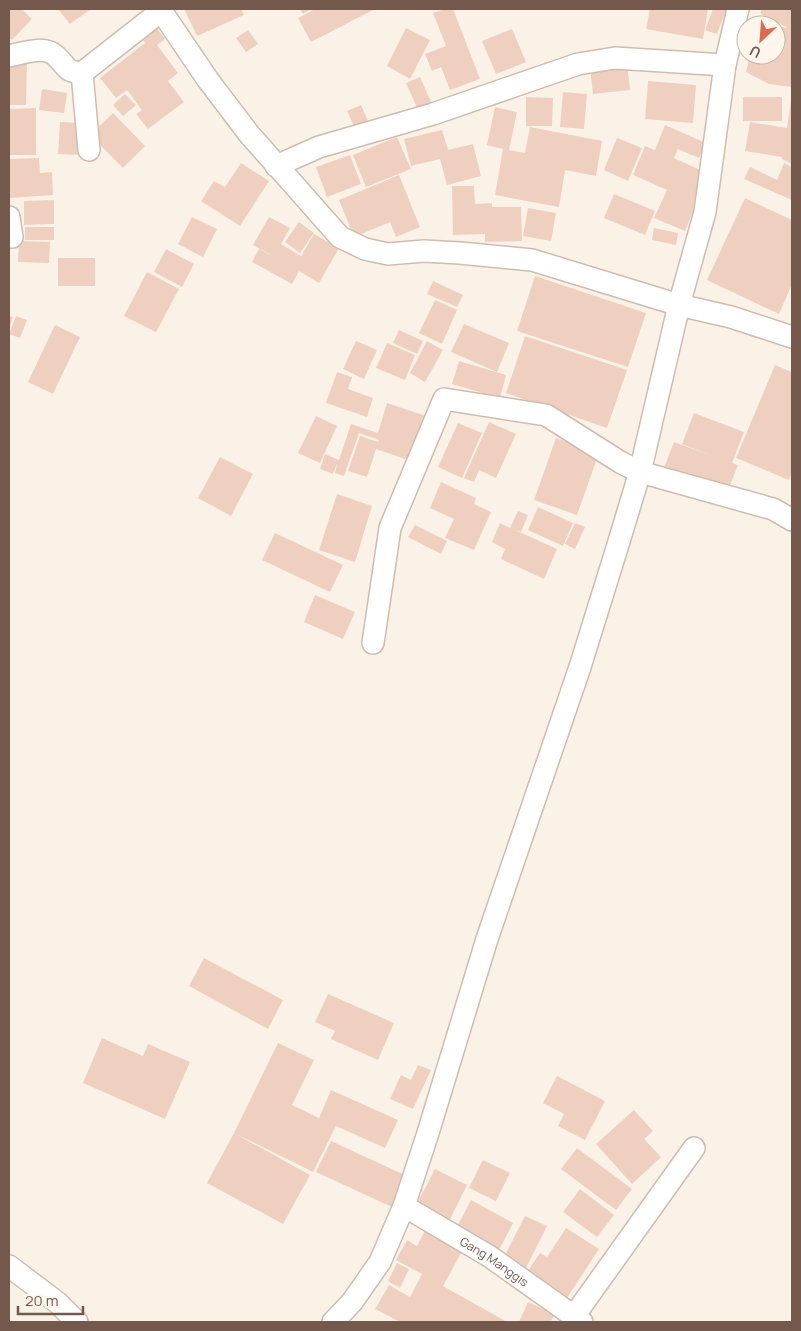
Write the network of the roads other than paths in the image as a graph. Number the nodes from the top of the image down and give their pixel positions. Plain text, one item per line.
1 (738, 9) edge
2 (161, 10) edge
3 (9, 56) edge
4 (725, 64) junction
5 (82, 73) junction
6 (89, 150) dead end
7 (276, 166) junction
8 (679, 305) junction
9 (792, 338) edge
10 (640, 472) junction
11 (792, 520) edge
12 (373, 643) dead end
13 (694, 1148) dead end
14 (404, 1206) junction
15 (9, 1266) edge
16 (578, 1319) edge
17 (77, 1322) edge
18 (333, 1322) edge

1 - 4 street
2 - 5 street
2 - 7 street
3 - 5 street
4 - 7 street
4 - 8 street
5 - 6 street
7 - 8 street
8 - 9 street
8 - 10 street
10 - 11 street
10 - 12 street
10 - 14 street
13 - 16 street
14 - 16 street, Gang Manggis
14 - 18 street
15 - 17 street

